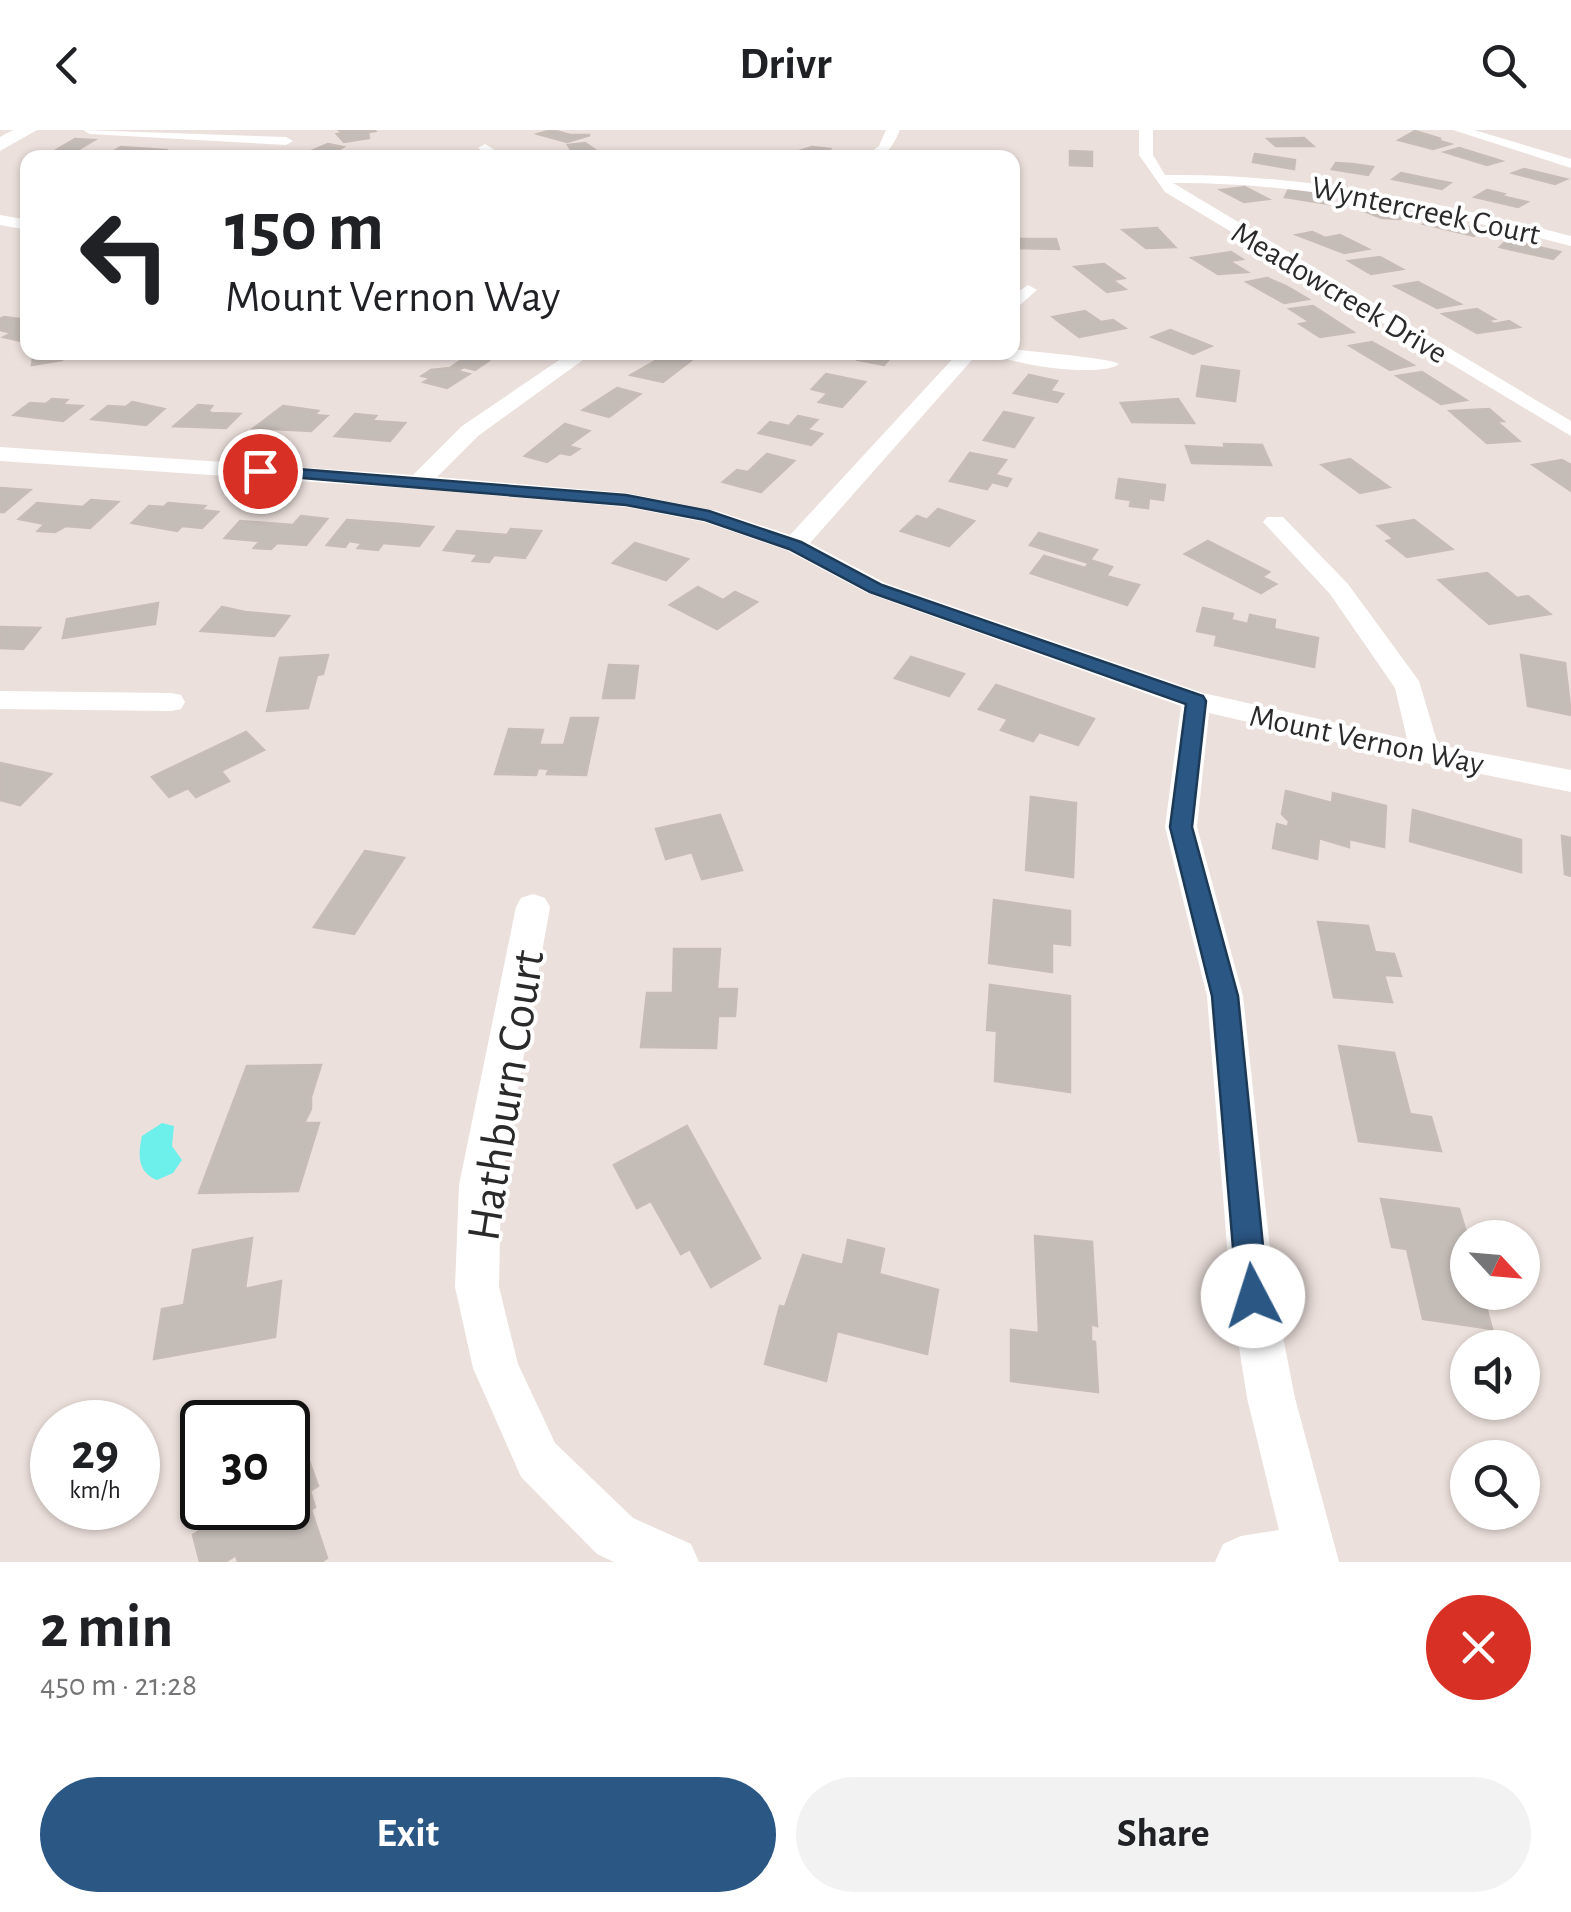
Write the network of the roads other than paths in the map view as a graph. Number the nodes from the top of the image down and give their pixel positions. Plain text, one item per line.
1 (27, 130) edge
2 (90, 130) edge
3 (1146, 130) edge
4 (1460, 130) edge
5 (286, 140) dead end
6 (0, 146) edge
7 (485, 148) dead end
8 (488, 150) edge
9 (1571, 164) edge
10 (1162, 179) junction
11 (1571, 242) edge
12 (1028, 290) dead end
13 (1020, 298) edge
14 (1020, 356) edge
15 (574, 360) edge
16 (963, 360) edge
17 (1108, 364) dead end
18 (1571, 430) edge
19 (0, 454) edge
20 (418, 482) junction
21 (1275, 522) dead end
22 (795, 546) junction
23 (0, 700) edge
24 (1196, 701) junction
25 (171, 702) dead end
26 (1426, 754) junction
27 (1571, 781) edge
28 (533, 907) dead end
29 (1311, 1557) edge
30 (673, 1562) edge
31 (1241, 1562) edge

1 - 6 main road
2 - 5 street
3 - 10 street
4 - 9 street
7 - 8 street
10 - 11 street, Wyntercreek Court
10 - 18 street, Meadowcreek Drive
12 - 13 street
14 - 17 street
15 - 20 street
16 - 22 street
19 - 20 street, Mount Vernon Way
20 - 22 street, Mount Vernon Way
21 - 26 street
22 - 24 street, Mount Vernon Way
23 - 25 street
24 - 26 street, Mount Vernon Way
24 - 29 street
26 - 27 street, Mount Vernon Way
28 - 30 street, Hathburn Court
29 - 31 street

